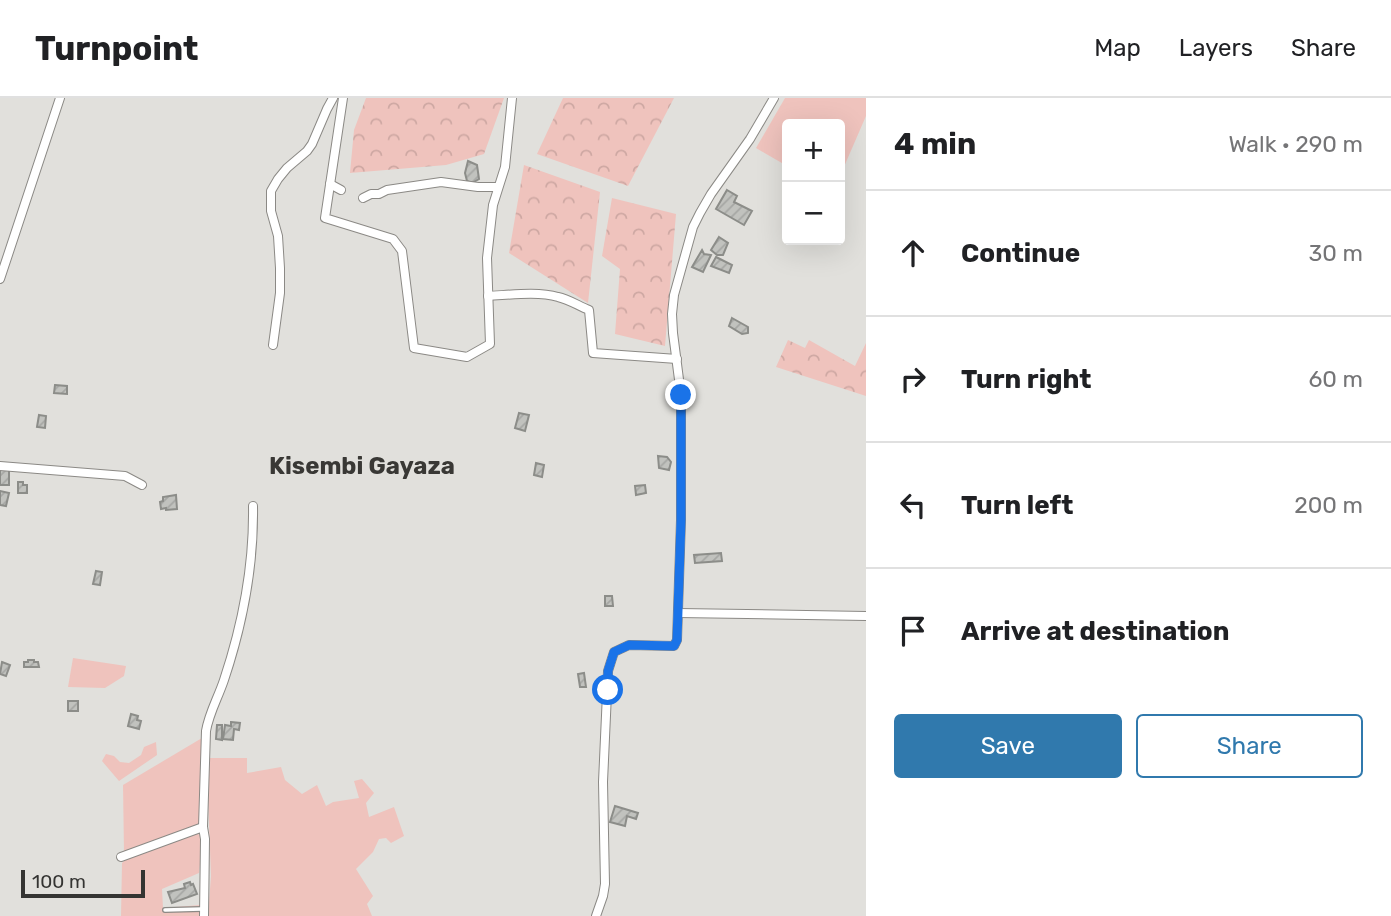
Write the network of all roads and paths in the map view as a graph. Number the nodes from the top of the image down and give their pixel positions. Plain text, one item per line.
1 (60, 98) edge
2 (333, 98) edge
3 (343, 98) edge
4 (512, 98) edge
5 (774, 98) edge
6 (330, 184) junction
7 (499, 187) junction
8 (341, 190) dead end
9 (363, 198) dead end
10 (0, 279) edge
11 (488, 296) junction
12 (273, 345) dead end
13 (677, 359) junction
14 (0, 466) edge
15 (142, 485) dead end
16 (253, 506) dead end
17 (678, 612) junction
18 (866, 616) edge
19 (203, 827) junction
20 (121, 857) dead end
21 (165, 910) dead end
22 (204, 912) edge
23 (596, 916) edge

1 - 10 street
2 - 12 street
3 - 6 street
4 - 7 street
5 - 13 street
6 - 8 street
6 - 11 street
7 - 9 street
7 - 11 street
11 - 13 street
13 - 17 street
14 - 15 street
16 - 19 street
17 - 18 street
17 - 23 street
19 - 20 street
19 - 22 street
21 - 22 lane

